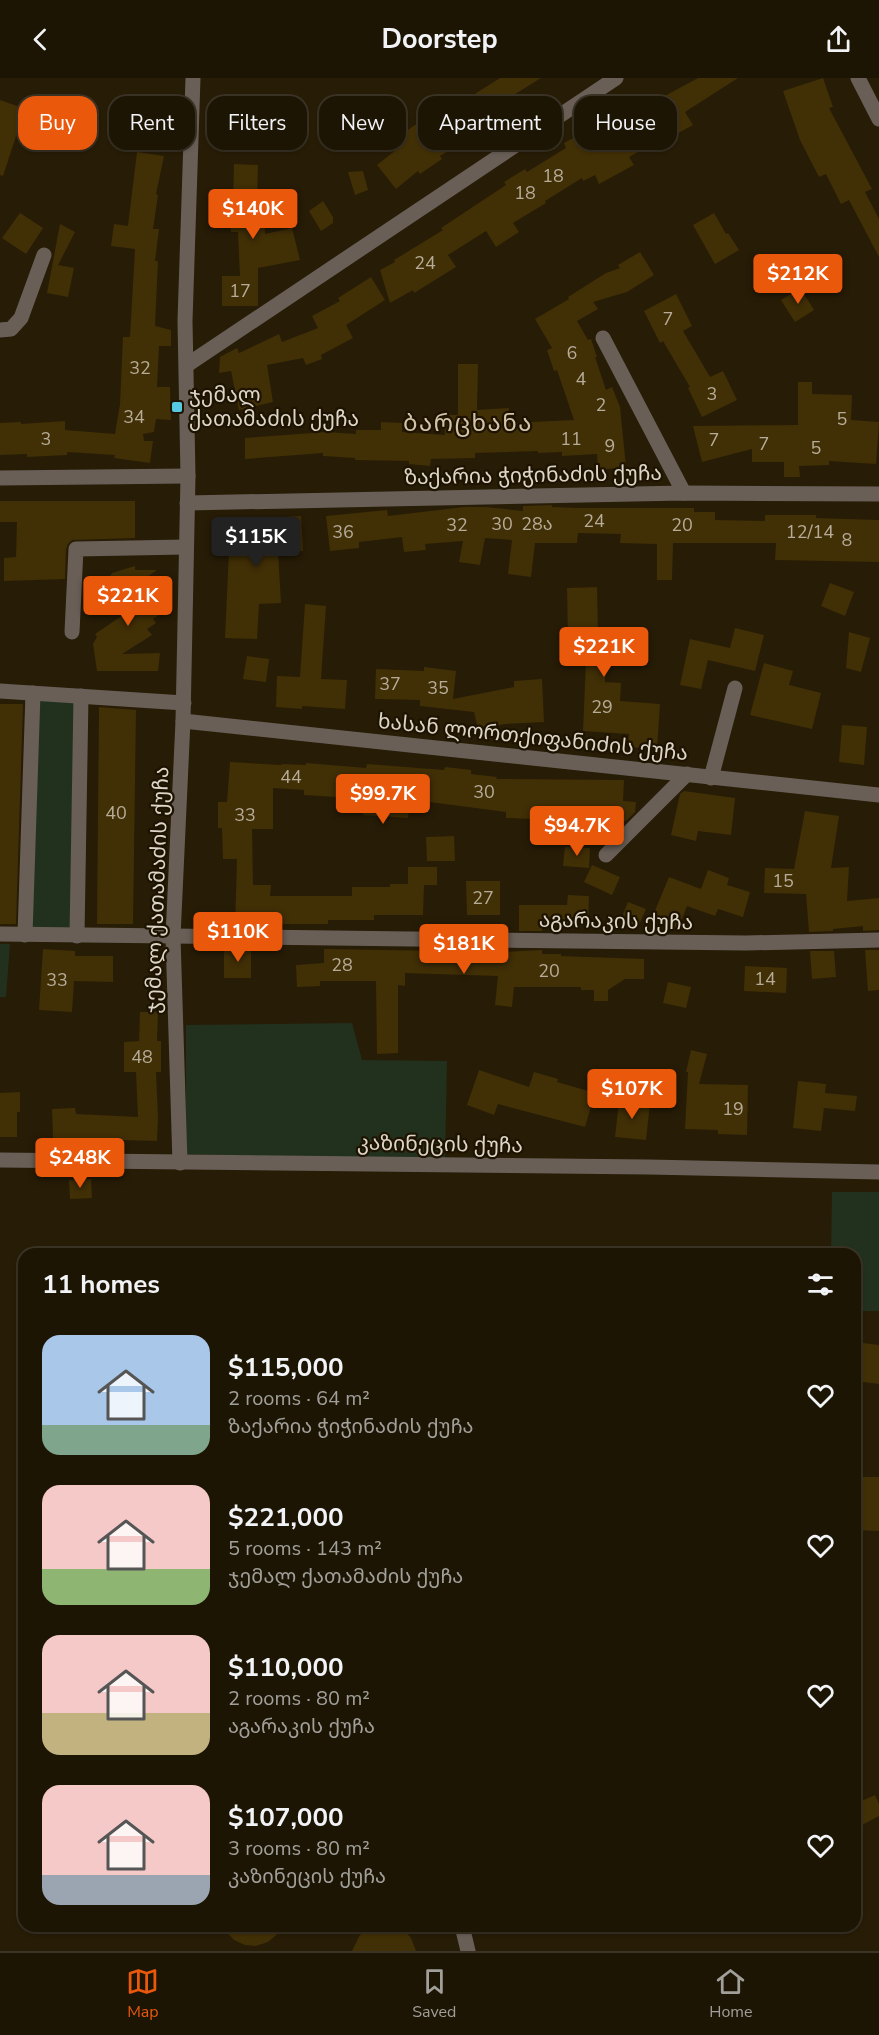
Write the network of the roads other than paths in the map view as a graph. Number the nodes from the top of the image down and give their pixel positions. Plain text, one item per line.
1 (193, 78) edge
2 (616, 78) edge
3 (858, 78) edge
4 (879, 119) edge
5 (44, 255) dead end
6 (0, 330) edge
7 (603, 338) dead end
8 (187, 365) junction
9 (188, 476) junction
10 (0, 478) edge
11 (684, 493) junction
12 (879, 494) edge
13 (187, 502) junction
14 (186, 547) junction
15 (72, 632) dead end
16 (735, 688) dead end
17 (0, 691) edge
18 (33, 693) junction
19 (81, 696) junction
20 (184, 703) junction
21 (183, 721) junction
22 (687, 774) junction
23 (711, 778) junction
24 (879, 795) edge
25 (606, 855) dead end
26 (0, 934) edge
27 (25, 935) junction
28 (77, 936) junction
29 (172, 938) junction
30 (879, 940) edge
31 (0, 1160) edge
32 (180, 1163) junction
33 (879, 1172) edge
34 (463, 1932) edge
35 (468, 1951) edge

1 - 8 street, ჯემალ ქათამაძის ქუჩა
2 - 8 street
3 - 4 street
5 - 6 street
7 - 11 street
8 - 9 street, ჯემალ ქათამაძის ქუჩა
9 - 10 street
9 - 13 street, ჯემალ ქათამაძის ქუჩა
11 - 12 street, ზაქარია ჭიჭინაძის ქუჩა
11 - 13 street, ზაქარია ჭიჭინაძის ქუჩა
13 - 14 street, ჯემალ ქათამაძის ქუჩა
14 - 15 street
14 - 20 street, ჯემალ ქათამაძის ქუჩა
16 - 23 street
17 - 18 street
18 - 19 street
18 - 27 street
19 - 20 street
19 - 28 street
20 - 21 street, ჯემალ ქათამაძის ქუჩა
21 - 22 street, ხასან ლორთქიფანიძის ქუჩა
21 - 29 street, ჯემალ ქათამაძის ქუჩა
22 - 23 street, ხასან ლორთქიფანიძის ქუჩა
22 - 25 street
23 - 24 street, ხასან ლორთქიფანიძის ქუჩა
26 - 27 street, აგარაკის ქუჩა
27 - 28 street, აგარაკის ქუჩა
28 - 29 street, აგარაკის ქუჩა
29 - 30 street, აგარაკის ქუჩა
29 - 32 street, ჯემალ ქათამაძის ქუჩა
31 - 32 street, კაზინეცის ქუჩა
32 - 33 street, კაზინეცის ქუჩა
34 - 35 street

